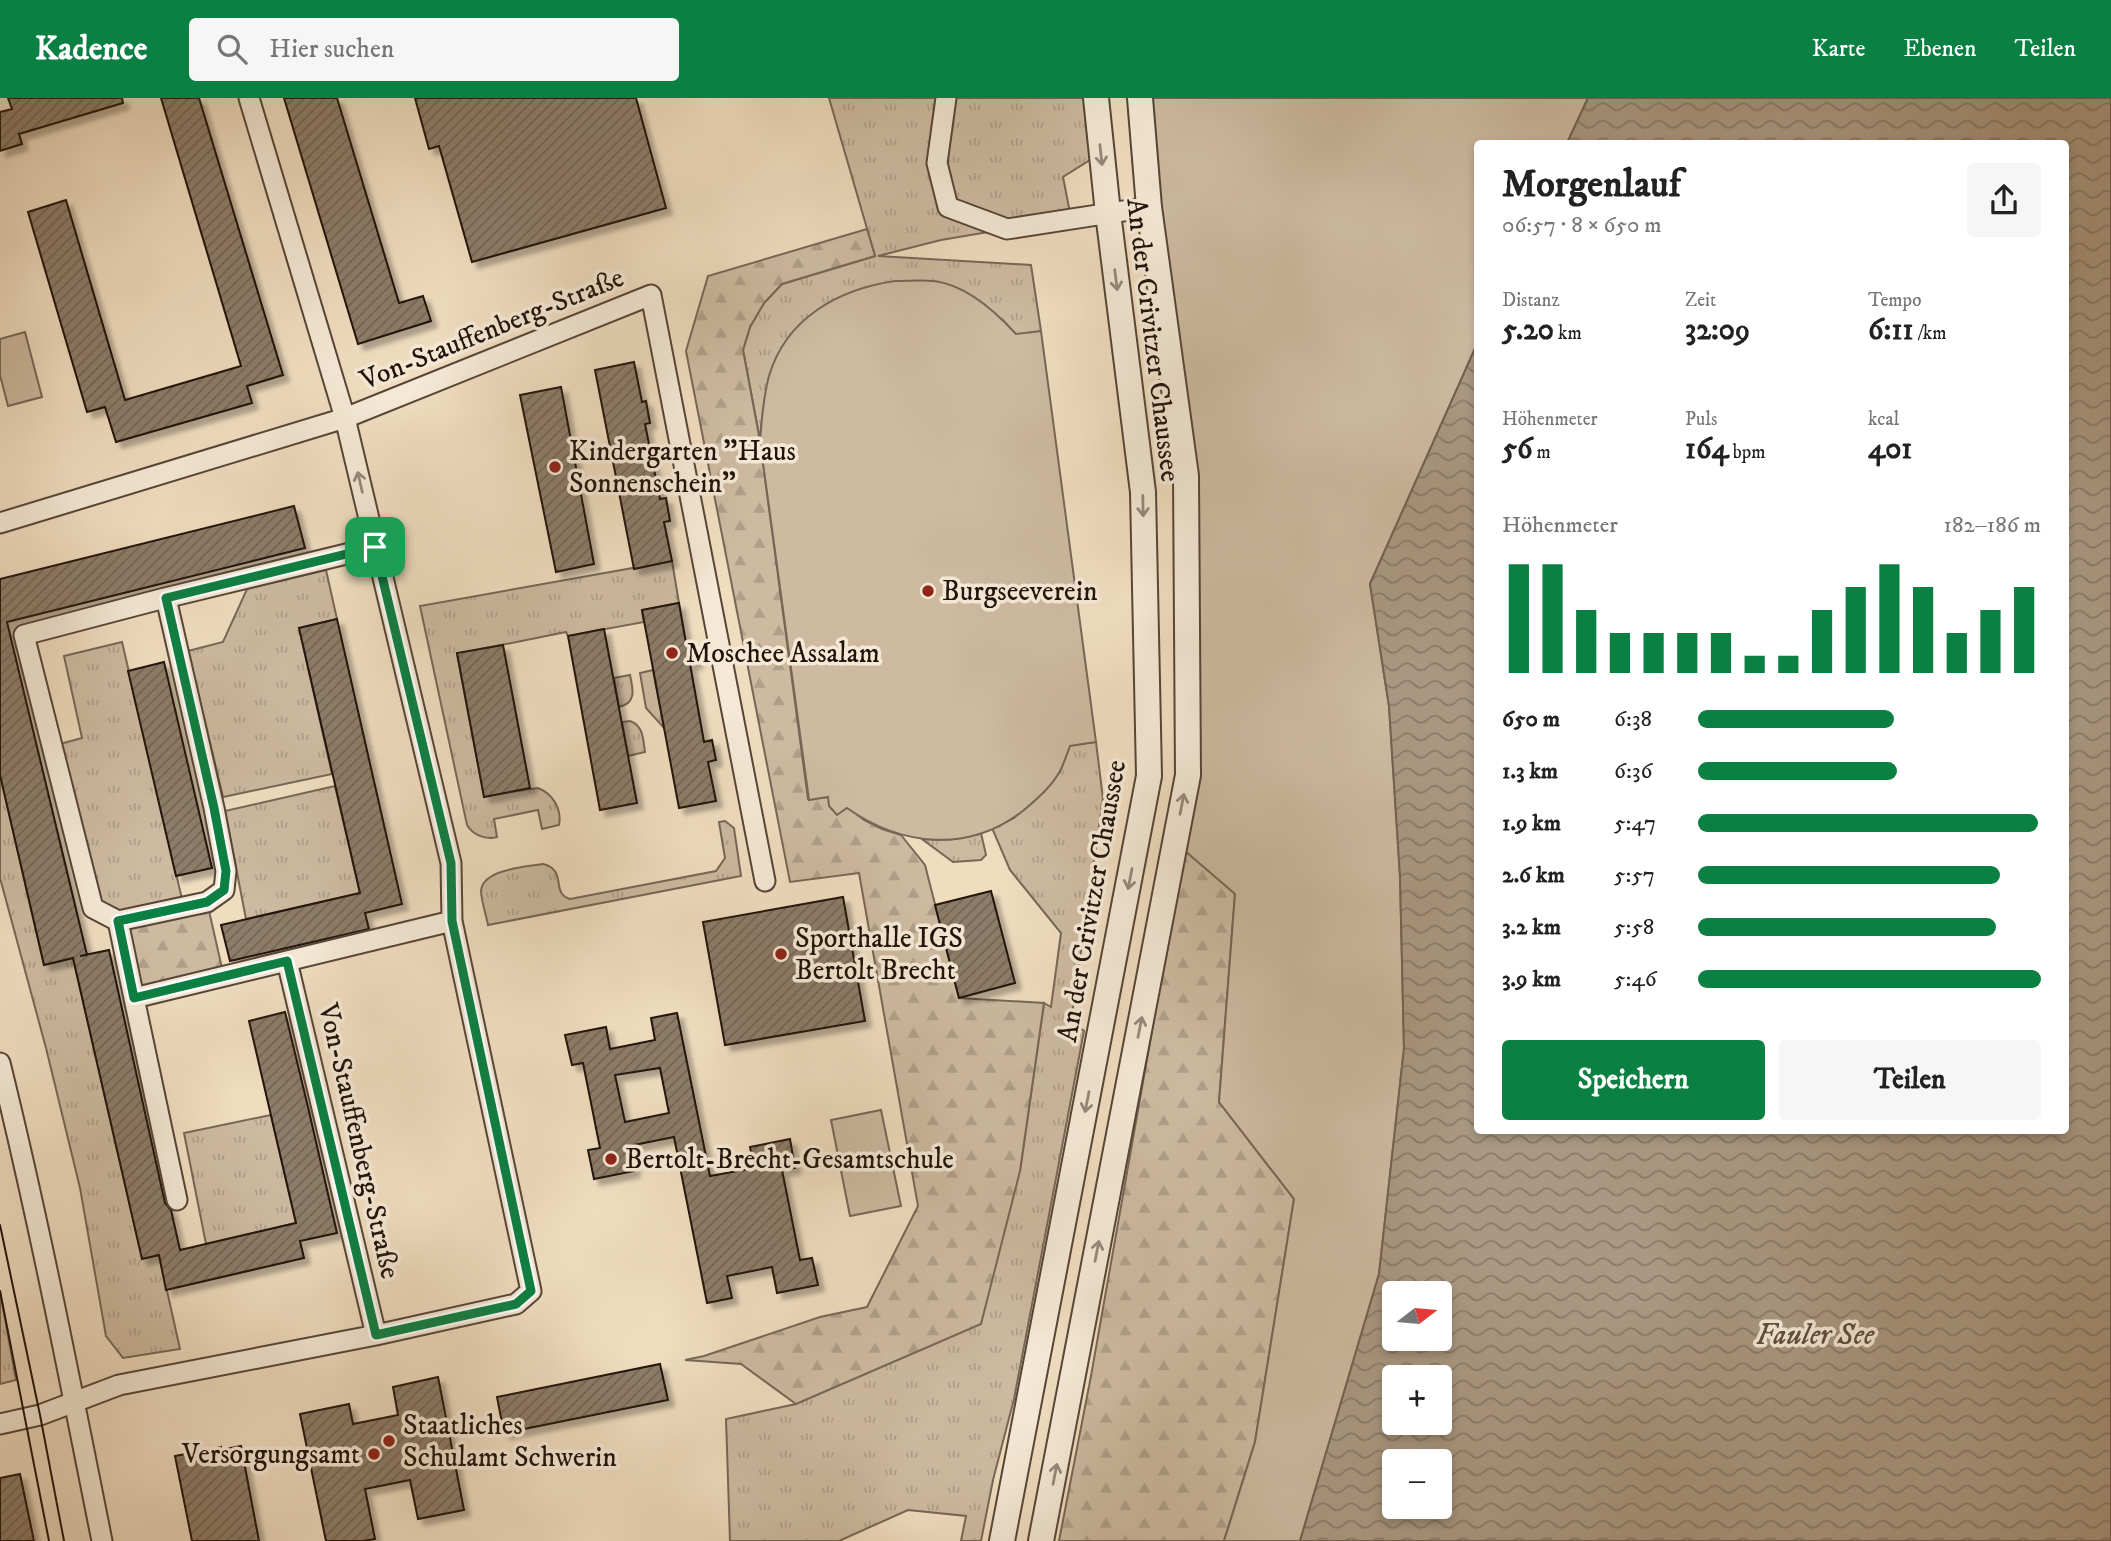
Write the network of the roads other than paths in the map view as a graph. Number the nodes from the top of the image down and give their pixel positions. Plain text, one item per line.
1 (249, 98) edge
2 (946, 98) edge
3 (1096, 98) edge
4 (1140, 98) edge
5 (1149, 207) junction
6 (1108, 213) junction
7 (345, 418) junction
8 (0, 523) edge
9 (375, 547) junction
10 (166, 598) junction
11 (765, 881) dead end
12 (118, 921) junction
13 (452, 921) junction
14 (287, 961) junction
15 (134, 998) junction
16 (0, 1063) edge
17 (177, 1200) dead end
18 (376, 1335) junction
19 (74, 1402) junction
20 (0, 1424) edge
21 (102, 1541) edge
22 (1002, 1541) edge
23 (1041, 1541) edge

1 - 7 street, Von-Stauffenberg-Straße
2 - 6 street
3 -> 6 street, An der Crivitzer Chaussee
4 - 5 street, An der Crivitzer Chaussee
5 - 6 street
23 -> 5 street, An der Crivitzer Chaussee
6 -> 22 street, An der Crivitzer Chaussee
7 - 8 street, Von-Stauffenberg-Straße
9 -> 7 street, Von-Stauffenberg-Straße
7 - 11 street, Von-Stauffenberg-Straße
9 - 10 street
9 - 13 street, Von-Stauffenberg-Straße
10 - 12 street
10 - 12 street
12 - 15 street
13 - 14 street
13 - 18 street, Von-Stauffenberg-Straße
14 - 15 street
14 - 18 street, Von-Stauffenberg-Straße
15 - 17 street
16 - 19 street
18 - 19 street
19 - 20 street
19 - 21 street

